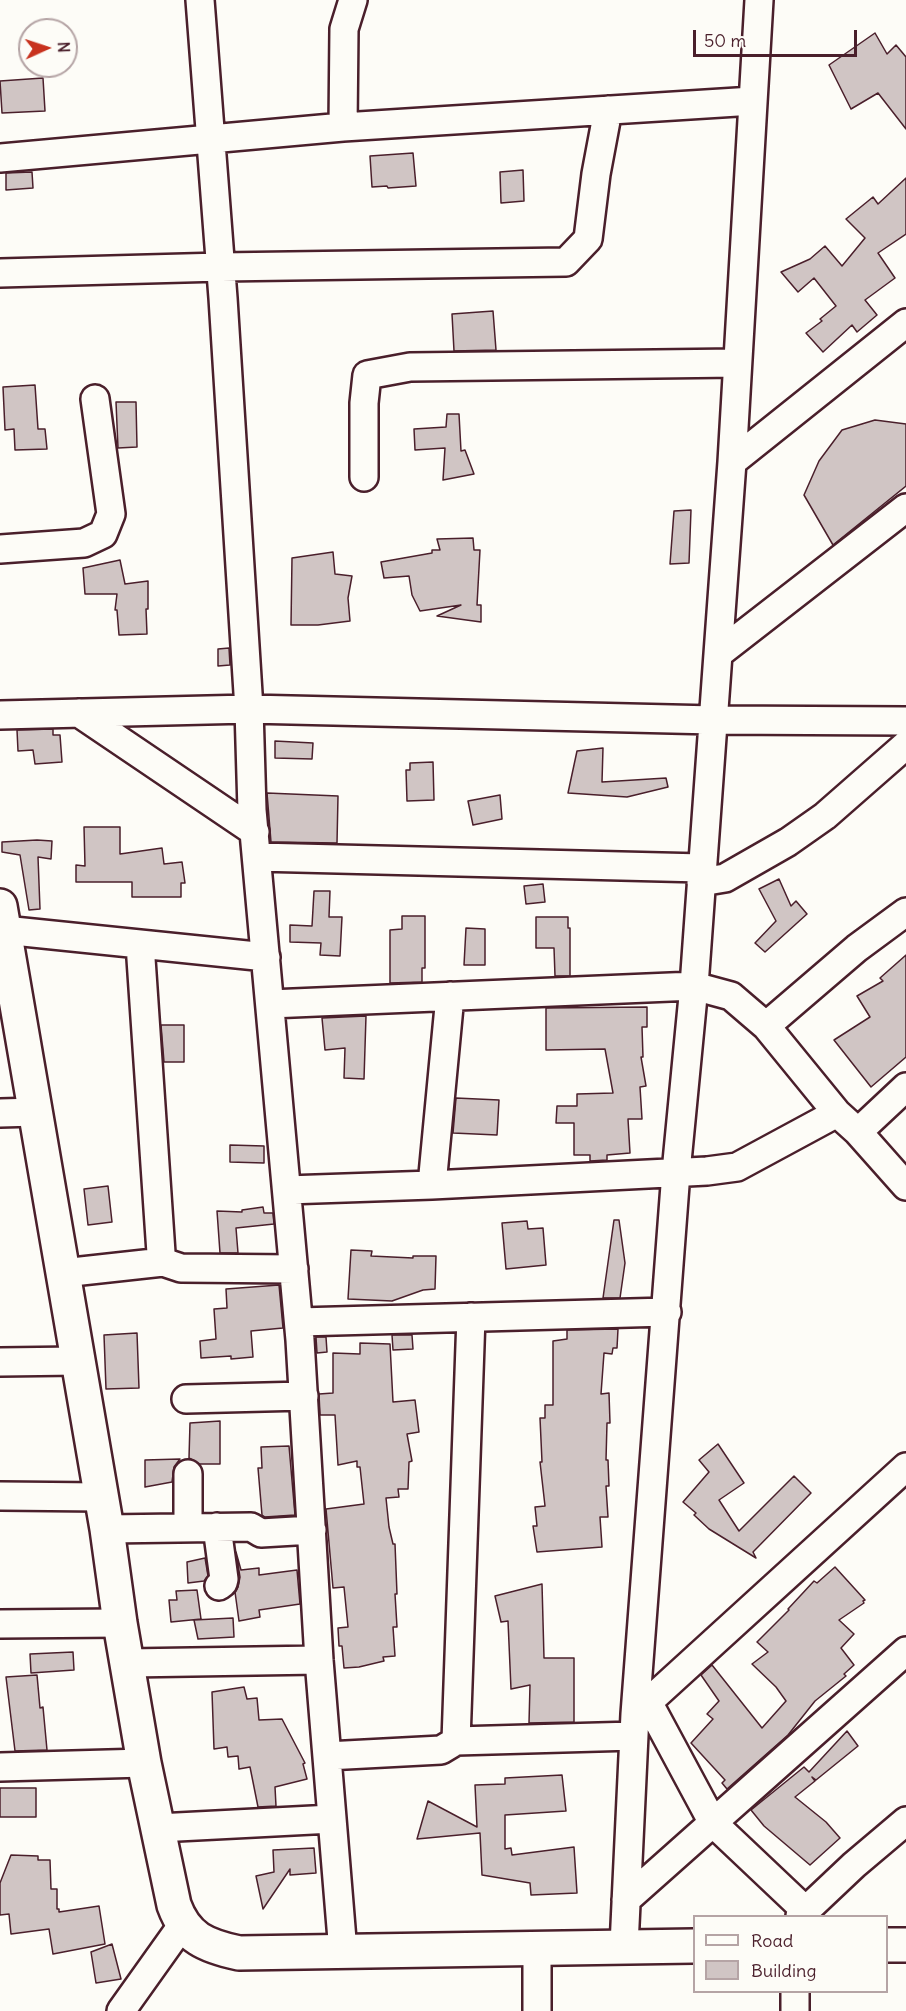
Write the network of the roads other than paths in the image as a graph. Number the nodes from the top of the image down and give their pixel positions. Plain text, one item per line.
1 (200, 0) edge
2 (353, 0) edge
3 (759, 0) edge
4 (753, 101) junction
5 (608, 110) junction
6 (343, 128) junction
7 (210, 138) junction
8 (0, 158) edge
9 (221, 267) junction
10 (0, 273) edge
11 (906, 322) edge
12 (737, 363) junction
13 (95, 399) dead end
14 (732, 462) junction
15 (364, 477) dead end
16 (906, 508) edge
17 (0, 549) edge
18 (718, 654) junction
19 (249, 709) junction
20 (79, 713) junction
21 (0, 715) edge
22 (714, 720) junction
23 (906, 721) edge
24 (906, 745) edge
25 (256, 845) junction
26 (702, 875) junction
27 (906, 912) edge
28 (2, 918) edge
29 (140, 944) junction
30 (266, 957) junction
31 (5, 966) edge
32 (693, 986) junction
33 (450, 996) junction
34 (270, 1004) junction
35 (766, 1026) junction
36 (906, 1087) edge
37 (36, 1112) junction
38 (0, 1113) edge
39 (837, 1113) junction
40 (858, 1132) junction
41 (676, 1172) junction
42 (432, 1185) junction
43 (906, 1186) edge
44 (287, 1190) junction
45 (164, 1262) junction
46 (294, 1269) junction
47 (63, 1273) junction
48 (667, 1312) junction
49 (471, 1317) junction
50 (299, 1322) junction
51 (78, 1361) junction
52 (0, 1362) edge
53 (304, 1396) junction
54 (186, 1399) dead end
55 (906, 1468) edge
56 (188, 1474) dead end
57 (0, 1496) edge
58 (101, 1497) junction
59 (217, 1527) junction
60 (188, 1528) junction
61 (107, 1529) junction
62 (312, 1530) junction
63 (219, 1586) dead end
64 (120, 1623) junction
65 (0, 1624) edge
66 (906, 1651) edge
67 (319, 1660) junction
68 (128, 1663) junction
69 (639, 1717) junction
70 (456, 1741) junction
71 (327, 1756) junction
72 (144, 1763) junction
73 (0, 1767) edge
74 (332, 1819) junction
75 (906, 1821) edge
76 (713, 1823) junction
77 (158, 1827) junction
78 (626, 1900) junction
79 (803, 1914) edge
80 (183, 1924) junction
81 (888, 1945) edge
82 (906, 1945) edge
83 (624, 1946) junction
84 (693, 1946) edge
85 (537, 1948) junction
86 (343, 1952) junction
87 (795, 1993) edge
88 (121, 2011) edge
89 (537, 2011) edge
90 (795, 2011) edge

1 - 7 street
2 - 6 street
3 - 4 street
4 - 5 street
4 - 12 street
5 - 6 street
5 - 9 street
6 - 7 street
7 - 8 street
7 - 9 street
9 - 10 street
9 - 19 street
11 - 14 street
12 - 14 street
12 - 15 street
13 - 17 street
14 - 18 street
16 - 18 street
18 - 22 street
19 - 20 street
19 - 22 street
19 - 25 street
20 - 21 street
20 - 25 street
22 - 23 street
22 - 26 street
24 - 26 street
25 - 26 street
25 - 30 street
26 - 32 street
27 - 35 street
28 - 29 street
28 - 31 main road
29 - 30 street
29 - 45 street
30 - 34 street
31 - 37 main road
32 - 33 street
32 - 35 street
32 - 41 street
33 - 34 street
33 - 42 street
34 - 44 street
35 - 39 street
36 - 40 street
37 - 38 street
37 - 47 main road
39 - 40 street
39 - 41 street
40 - 43 street
41 - 42 street
41 - 48 street
42 - 44 street
44 - 46 street
45 - 46 street
45 - 47 street
46 - 50 street
47 - 51 main road
48 - 49 street
48 - 69 street
49 - 50 street
49 - 70 street
50 - 53 street
51 - 52 street
51 - 58 main road
53 - 54 street
53 - 62 street
55 - 69 street
56 - 60 street
57 - 58 street
58 - 61 main road
59 - 60 street
59 - 62 street
59 - 63 street
60 - 61 street
61 - 64 main road
62 - 67 street
64 - 65 street
64 - 68 main road
66 - 76 street
67 - 68 street
67 - 71 street
68 - 72 main road
69 - 70 street
69 - 76 street
69 - 78 street
70 - 71 street
71 - 74 street
72 - 73 street
72 - 77 main road
74 - 77 street
74 - 86 street
75 - 79 street
76 - 78 street
76 - 79 street
77 - 80 main road
78 - 83 street
80 - 86 main road
80 - 88 street
81 - 82 main road
83 - 84 main road
83 - 85 main road
85 - 86 main road
85 - 89 street
87 - 90 street

